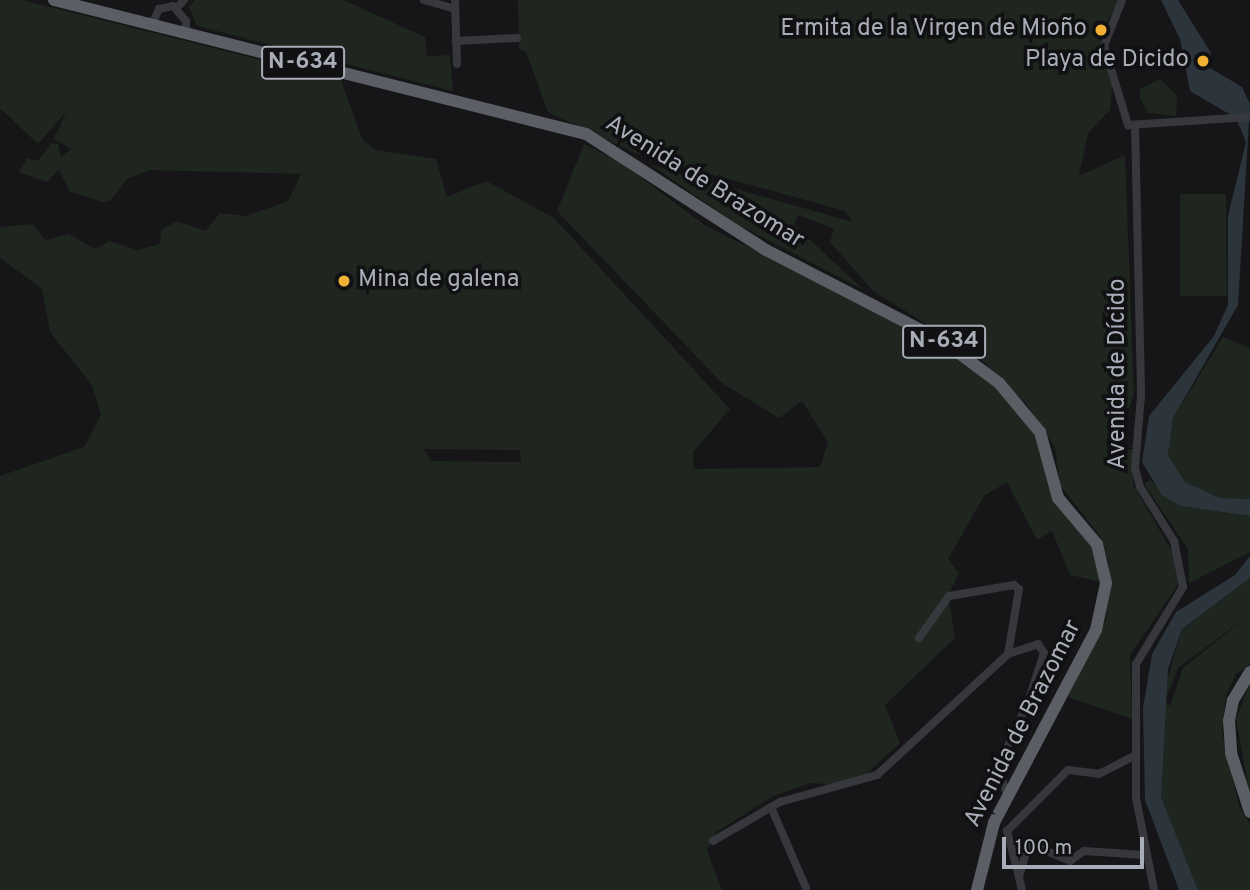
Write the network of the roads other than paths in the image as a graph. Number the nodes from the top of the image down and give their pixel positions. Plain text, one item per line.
1 (54, 0) edge
2 (184, 0) edge
3 (424, 0) edge
4 (1122, 0) edge
5 (162, 3) edge
6 (454, 4) edge
7 (177, 8) junction
8 (152, 24) junction
9 (186, 32) junction
10 (517, 38) dead end
11 (456, 41) junction
12 (457, 64) dead end
13 (1250, 117) edge
14 (1135, 125) junction
15 (919, 638) dead end
16 (1008, 654) junction
17 (1250, 672) edge
18 (1136, 755) junction
19 (1007, 794) junction
20 (771, 807) junction
21 (1250, 812) edge
22 (713, 841) dead end
23 (1144, 855) junction
24 (1019, 877) junction
25 (816, 886) dead end
26 (804, 889) edge
27 (977, 890) edge
28 (1022, 890) edge
29 (1154, 890) edge

1 - 8 highway, Avenida de Brazomar / N-634
2 - 7 street
3 - 6 street
4 - 14 street
5 - 7 street
5 - 8 street
6 - 11 street
7 - 9 street
8 - 9 highway, Avenida de Brazomar / N-634
9 - 19 highway, Avenida de Brazomar / N-634
10 - 11 street
11 - 12 street
13 - 14 street
14 - 18 street, Avenida de Dícido
15 - 16 street
16 - 19 street
16 - 20 street
17 - 21 highway
18 - 23 street, Avenida de Dícido
18 - 24 street
19 - 27 highway, Avenida de Brazomar / N-634
20 - 22 street
20 - 26 street
23 - 24 street
23 - 29 street, Avenida de Dícido
24 - 28 street
25 - 26 street

